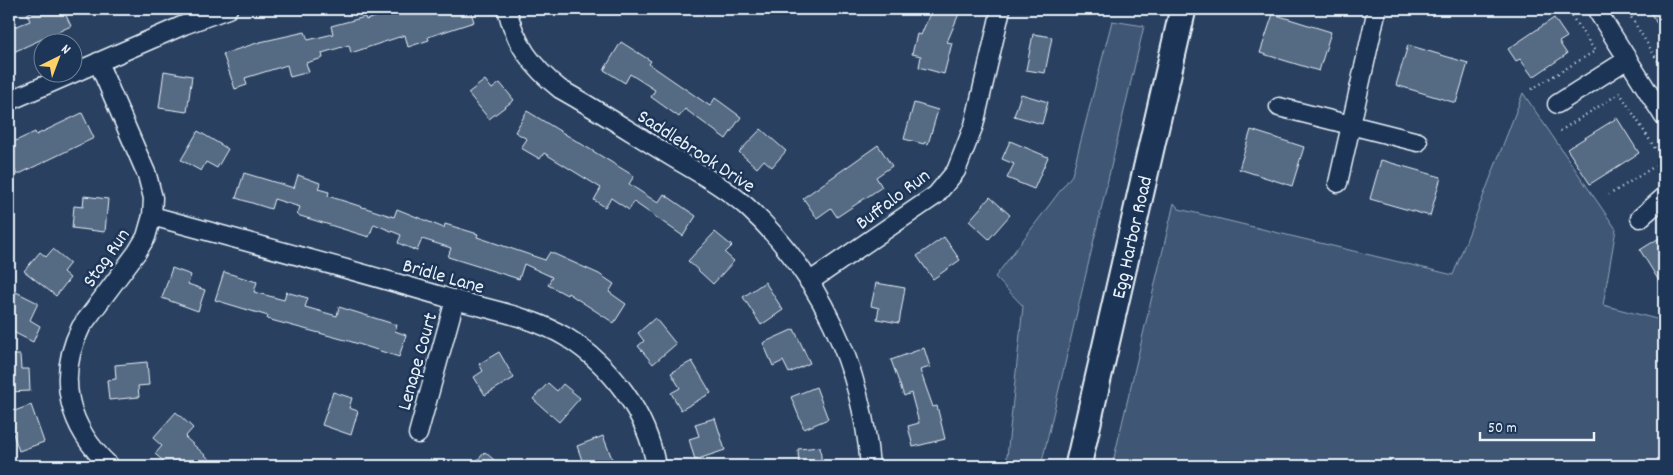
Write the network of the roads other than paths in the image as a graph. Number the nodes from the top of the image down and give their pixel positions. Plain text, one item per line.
1 (228, 9) edge
2 (507, 9) edge
3 (1001, 9) edge
4 (1183, 9) edge
5 (1377, 9) edge
6 (1596, 9) edge
7 (1628, 59) junction
8 (98, 62) junction
9 (9, 101) edge
10 (1557, 104) dead end
11 (1279, 107) dead end
12 (1661, 107) edge
13 (1352, 125) junction
14 (1418, 142) dead end
15 (1338, 183) dead end
16 (1664, 197) edge
17 (152, 216) junction
18 (1640, 218) dead end
19 (809, 282) junction
20 (455, 300) junction
21 (418, 434) dead end
22 (110, 466) edge
23 (656, 466) edge
24 (870, 466) edge
25 (1078, 466) edge

1 - 8 street
2 - 19 street, Saddlebrook Drive
3 - 19 street, Buffalo Run
4 - 25 main road, Egg Harbor Road
5 - 13 street
6 - 7 street
7 - 10 street
7 - 12 street
8 - 9 street
8 - 17 street, Stag Run
11 - 13 street
13 - 14 street
13 - 15 street
16 - 18 street
17 - 20 street, Bridle Lane
17 - 22 street, Stag Run
19 - 24 street, Saddlebrook Drive
20 - 21 street, Lenape Court
20 - 23 street, Bridle Lane

